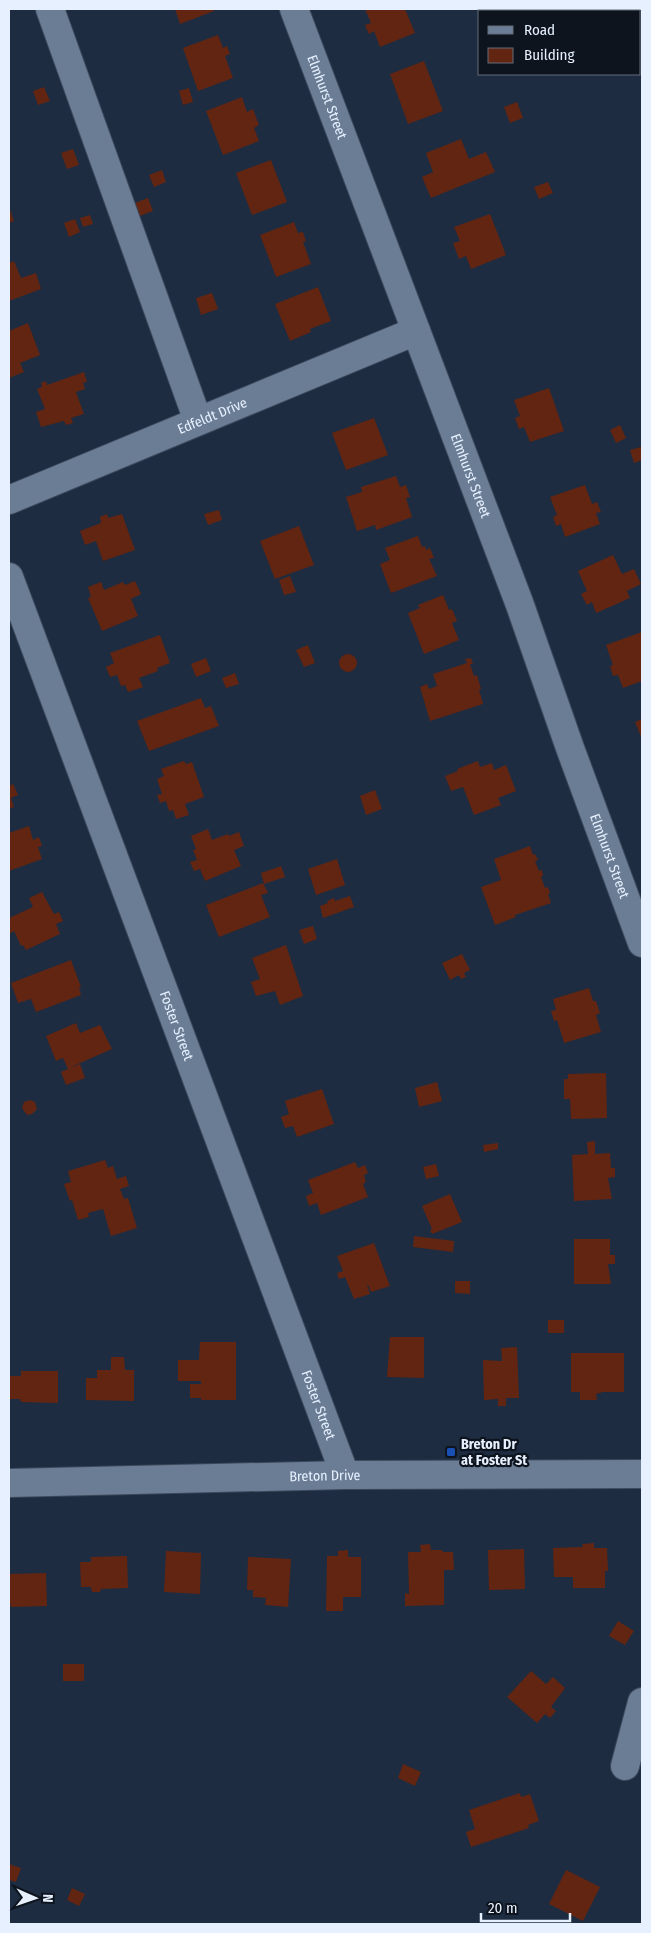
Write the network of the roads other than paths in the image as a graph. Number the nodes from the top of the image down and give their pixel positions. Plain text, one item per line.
1 (50, 9) edge
2 (294, 9) edge
3 (416, 331) junction
4 (198, 421) junction
5 (9, 500) edge
6 (9, 577) edge
7 (642, 943) edge
8 (642, 1474) edge
9 (345, 1475) junction
10 (9, 1484) edge
11 (642, 1702) edge
12 (625, 1766) dead end

1 - 4 street
2 - 3 street, Elmhurst Street
3 - 4 street, Edfeldt Drive
3 - 7 street, Elmhurst Street
4 - 5 street, Edfeldt Drive
6 - 9 street, Foster Street
8 - 9 street, Breton Drive
9 - 10 street, Breton Drive
11 - 12 street

